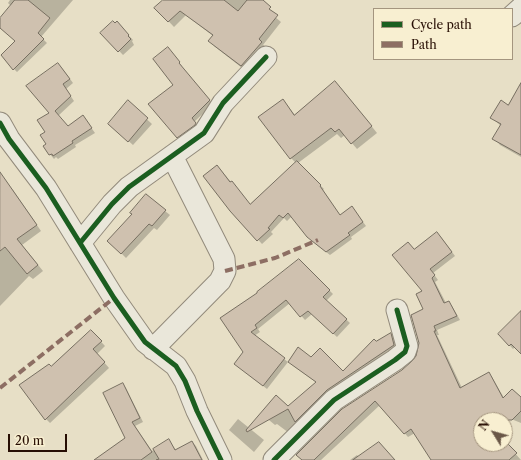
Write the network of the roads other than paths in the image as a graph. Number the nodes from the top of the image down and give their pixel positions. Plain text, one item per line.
1 (521, 8) edge
2 (513, 15) edge
3 (266, 57) dead end
4 (0, 123) edge
5 (172, 156) junction
6 (80, 243) junction
7 (397, 310) dead end
8 (154, 349) junction
9 (222, 460) edge
10 (274, 460) edge

1 - 2 street
3 - 5 street
4 - 6 street
5 - 6 street
5 - 8 street
6 - 8 street
7 - 10 street
8 - 9 street

